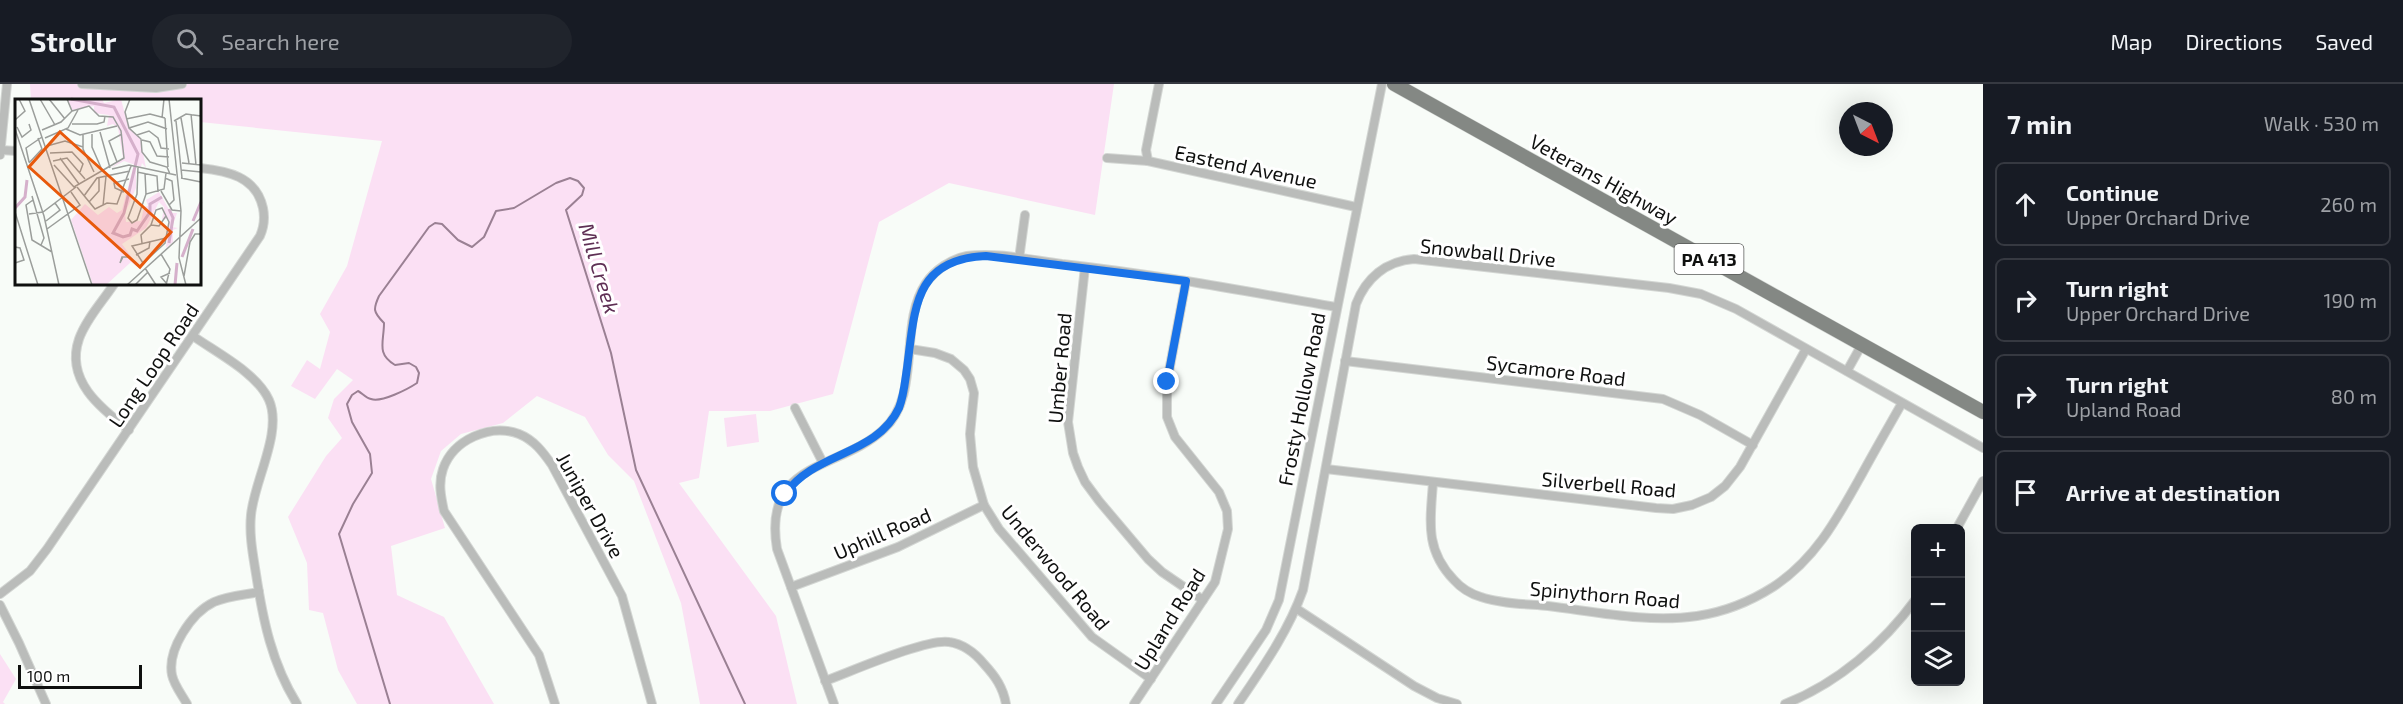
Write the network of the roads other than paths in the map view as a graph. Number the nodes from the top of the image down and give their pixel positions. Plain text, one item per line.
1 (7, 84) edge
2 (82, 84) edge
3 (182, 84) edge
4 (1159, 84) edge
5 (1382, 84) edge
6 (1394, 84) edge
7 (1, 150) edge
8 (0, 155) edge
9 (1107, 158) dead end
10 (1148, 161) junction
11 (201, 168) edge
12 (1356, 207) junction
13 (1025, 215) dead end
14 (1019, 259) junction
15 (1085, 267) junction
16 (1186, 281) junction
17 (113, 285) edge
18 (1336, 308) junction
19 (193, 336) junction
20 (1861, 346) junction
21 (1806, 349) junction
22 (910, 350) junction
23 (1346, 361) junction
24 (1847, 371) junction
25 (1902, 403) junction
26 (795, 408) dead end
27 (1983, 412) edge
28 (129, 430) junction
29 (1753, 445) junction
30 (1983, 448) edge
31 (823, 463) junction
32 (1326, 469) junction
33 (1983, 481) edge
34 (1433, 483) junction
35 (984, 505) junction
36 (1958, 524) edge
37 (790, 587) junction
38 (259, 592) junction
39 (0, 594) edge
40 (1203, 600) junction
41 (0, 605) edge
42 (1911, 605) edge
43 (1297, 609) junction
44 (1151, 679) junction
45 (825, 681) junction
46 (1240, 703) edge
47 (45, 704) edge
48 (187, 704) edge
49 (297, 704) edge
50 (555, 704) edge
51 (652, 704) edge
52 (834, 704) edge
53 (1006, 704) edge
54 (1134, 704) edge
55 (1216, 704) edge
56 (1457, 704) edge
57 (1785, 704) edge

1 - 7 street
2 - 3 street
4 - 10 street, Eastend Avenue
5 - 12 street, Frosty Hollow Road
6 - 20 main road, Veterans Highway / PA 413
7 - 8 street
9 - 10 street
10 - 12 street, Eastend Avenue
11 - 19 street, Long Loop Road
12 - 18 street, Frosty Hollow Road
13 - 14 street
14 - 15 street
14 - 22 street
15 - 16 street
15 - 40 street, Umber Road
16 - 18 street
16 - 40 street, Upland Road
17 - 28 street
18 - 55 street, Frosty Hollow Road
19 - 28 street, Long Loop Road
19 - 38 street
20 - 24 street
20 - 27 main road, Veterans Highway / PA 413
21 - 23 street, Snowball Drive
21 - 24 street, Snowball Drive
21 - 29 street, Silverbell Road
22 - 31 street
22 - 35 street, Underwood Road
23 - 29 street, Sycamore Road
23 - 32 street, Snowball Drive
24 - 25 street, Snowball Drive
25 - 30 street, Snowball Drive
25 - 34 street, Spinythorn Road
26 - 31 street
28 - 39 street, Long Loop Road
29 - 34 street, Silverbell Road
31 - 37 street
32 - 34 street, Silverbell Road
32 - 43 street, Snowball Drive
33 - 36 street
35 - 37 street, Uphill Road
35 - 44 street, Underwood Road
37 - 45 street
38 - 48 street
38 - 49 street
40 - 44 street, Upland Road
41 - 47 street
42 - 57 street
43 - 46 street, Snowball Drive
43 - 56 street
44 - 54 street, Upland Road
45 - 52 street
45 - 53 street
50 - 51 street, Juniper Drive

